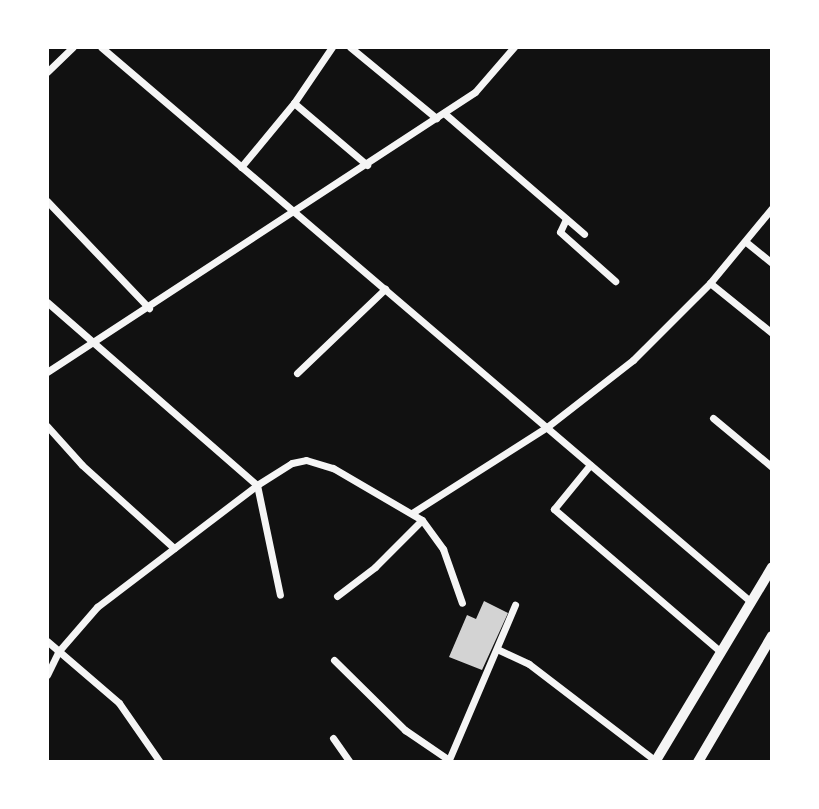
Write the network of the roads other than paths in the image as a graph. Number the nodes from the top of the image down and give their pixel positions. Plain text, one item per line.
1 (73, 47) edge
2 (102, 47) edge
3 (332, 47) edge
4 (350, 47) edge
5 (514, 47) edge
6 (47, 72) edge
7 (294, 103) junction
8 (444, 113) junction
9 (436, 118) junction
10 (367, 165) junction
11 (242, 167) junction
12 (47, 201) edge
13 (772, 208) edge
14 (295, 212) junction
15 (566, 219) junction
16 (584, 234) dead end
17 (746, 242) junction
18 (772, 263) edge
19 (615, 281) dead end
20 (710, 283) junction
21 (385, 289) junction
22 (47, 302) edge
23 (149, 308) junction
24 (772, 333) edge
25 (94, 343) junction
26 (47, 372) edge
27 (297, 373) dead end
28 (713, 418) dead end
29 (47, 426) edge
30 (547, 428) junction
31 (590, 464) junction
32 (772, 467) edge
33 (257, 485) junction
34 (412, 513) junction
35 (422, 520) junction
36 (174, 548) junction
37 (772, 567) edge
38 (280, 595) dead end
39 (337, 596) dead end
40 (751, 602) junction
41 (462, 603) dead end
42 (515, 605) dead end
43 (772, 636) edge
44 (47, 641) edge
45 (496, 649) junction
46 (58, 652) junction
47 (721, 652) junction
48 (334, 660) dead end
49 (47, 676) edge
50 (333, 738) dead end
51 (449, 761) edge
52 (656, 761) edge
53 (160, 762) edge
54 (351, 762) edge
55 (698, 762) edge

1 - 6 street
2 - 11 street
3 - 7 street
4 - 9 street
5 - 8 street
7 - 10 street
7 - 11 street
8 - 9 street
8 - 15 street
9 - 10 street
10 - 14 street
11 - 14 street
12 - 23 street
13 - 17 street
14 - 21 street
14 - 23 street
15 - 16 street
15 - 19 street
17 - 18 street
17 - 20 street
20 - 24 street
20 - 30 street
21 - 27 street
21 - 30 street
22 - 25 street
23 - 25 street
25 - 26 street
25 - 33 street
28 - 32 street
29 - 36 street
30 - 31 street
30 - 34 street
31 - 40 street
31 - 47 street
33 - 34 street
33 - 36 street
33 - 38 street
34 - 35 street
35 - 39 street
35 - 41 street
36 - 46 street
37 - 40 street
40 - 47 street
42 - 45 street
43 - 55 street
44 - 46 street
45 - 51 street
45 - 52 street
46 - 49 street
46 - 53 street
47 - 52 street
48 - 51 street
50 - 54 street

